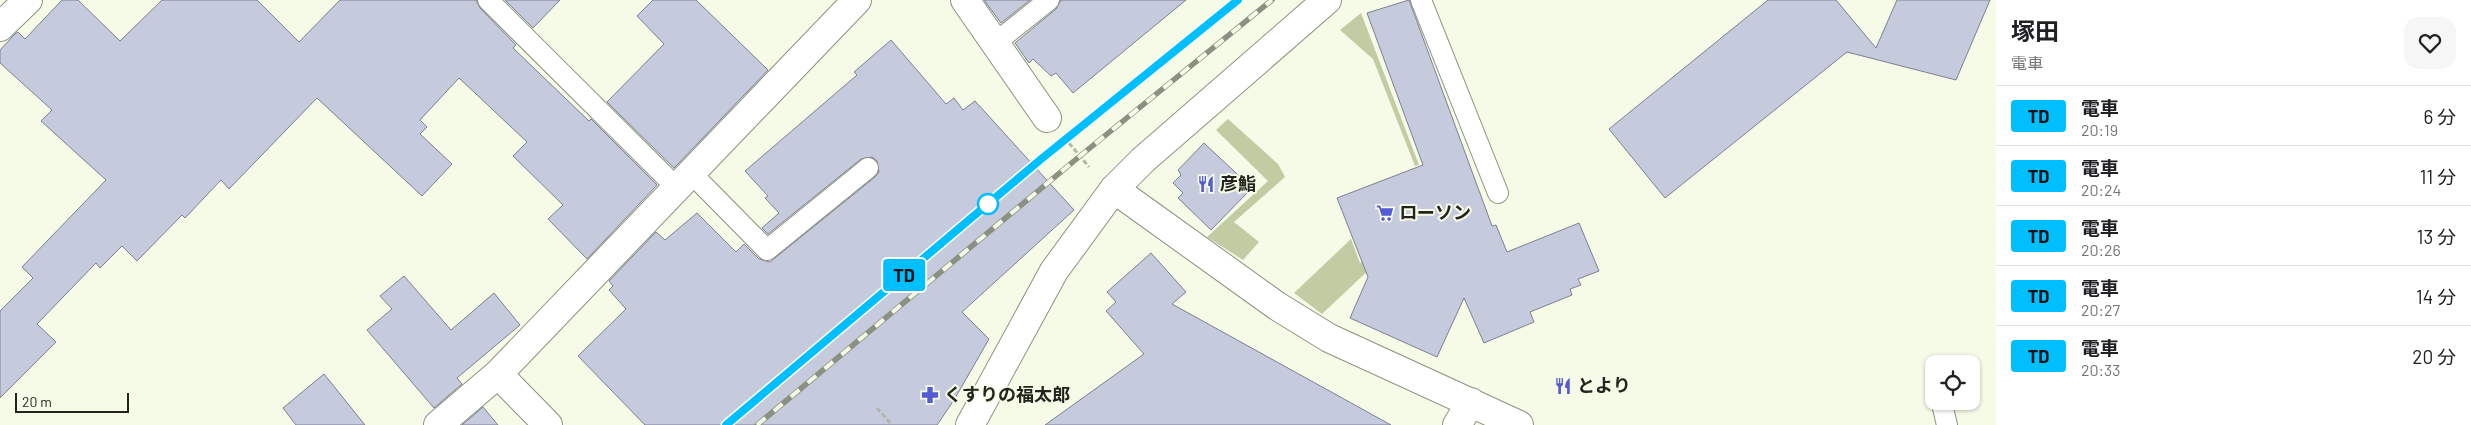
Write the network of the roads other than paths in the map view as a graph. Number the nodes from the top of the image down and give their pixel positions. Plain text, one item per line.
1 (28, 0) edge
2 (488, 0) edge
3 (857, 0) edge
4 (965, 0) edge
5 (1049, 0) edge
6 (1327, 0) edge
7 (1421, 0) edge
8 (0, 26) edge
9 (995, 43) junction
10 (1048, 118) road end
11 (868, 168) dead end
12 (684, 181) junction
13 (1114, 189) junction
14 (1498, 193) dead end
15 (498, 374) junction
16 (1470, 402) junction
17 (438, 425) edge
18 (548, 425) edge
19 (970, 425) edge
20 (1457, 425) edge
21 (1519, 425) edge

1 - 8 street
2 - 12 lane
3 - 12 street
4 - 9 street
5 - 9 lane
6 - 13 street
7 - 14 lane
9 - 10 street
11 - 12 lane
12 - 15 street
13 - 16 street
13 - 19 street
15 - 17 street
15 - 18 street
16 - 20 street
16 - 21 street

